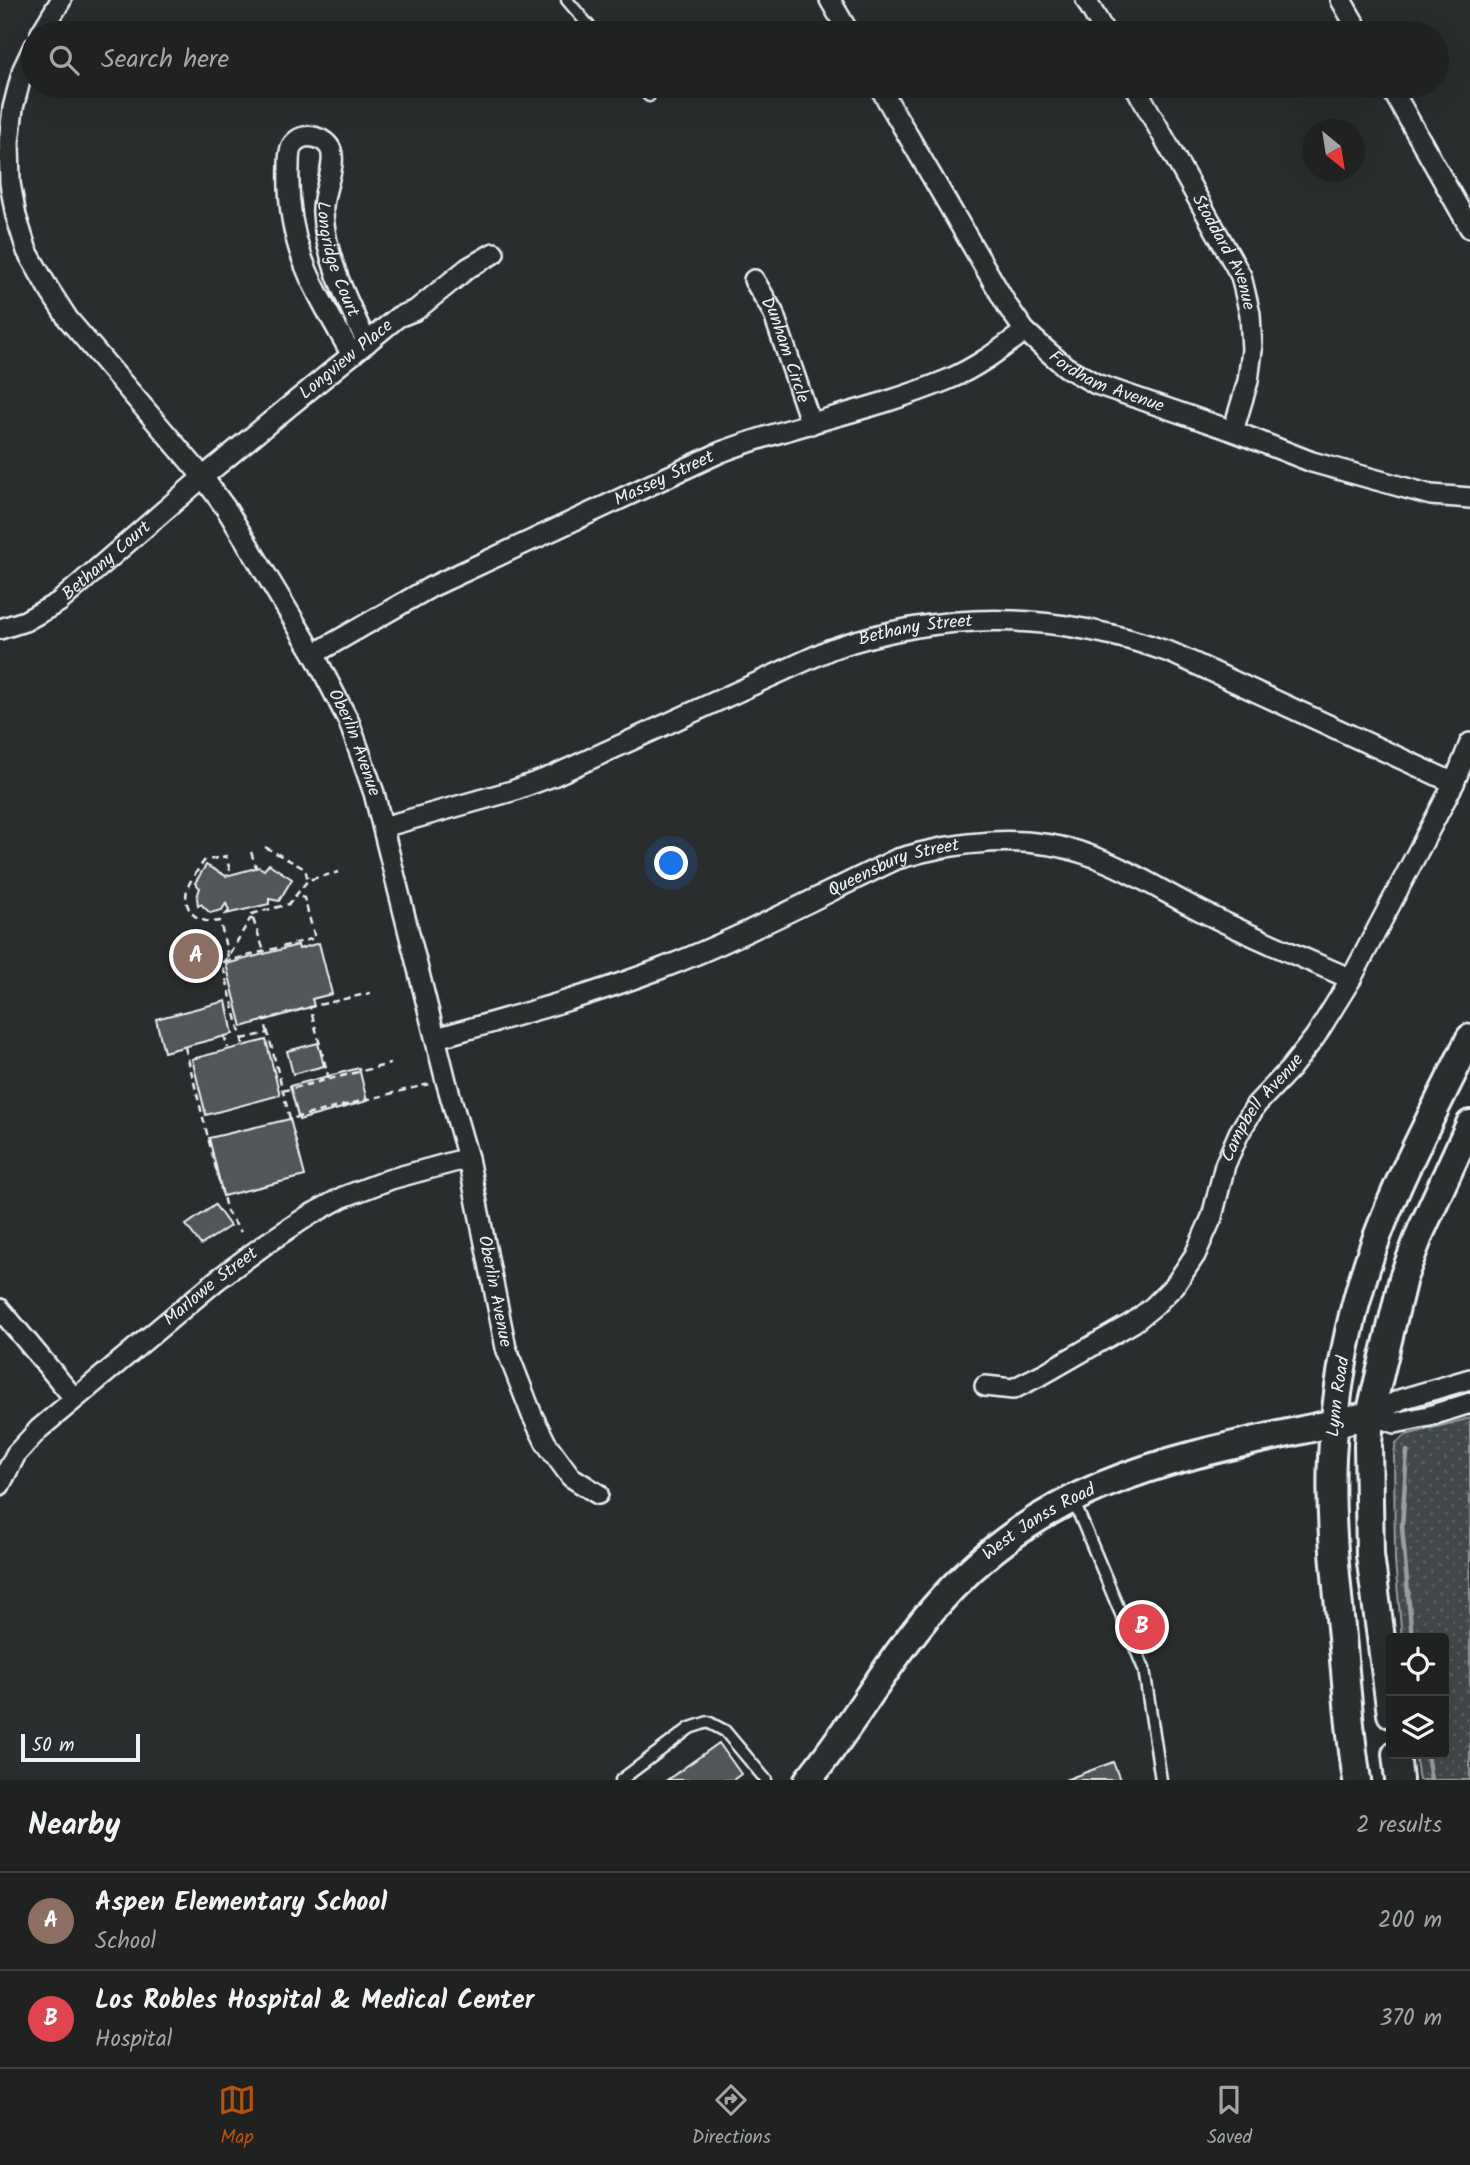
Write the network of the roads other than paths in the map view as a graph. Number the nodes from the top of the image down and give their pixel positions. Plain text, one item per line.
1 (61, 0) edge
2 (567, 0) edge
3 (830, 0) edge
4 (1086, 0) edge
5 (1341, 0) edge
6 (48, 21) edge
7 (585, 21) edge
8 (842, 21) edge
9 (1098, 21) edge
10 (1353, 21) edge
11 (21, 77) edge
12 (887, 98) edge
13 (1142, 98) edge
14 (1397, 98) edge
15 (1470, 228) edge
16 (494, 253) dead end
17 (754, 280) dead end
18 (1025, 331) junction
19 (360, 349) junction
20 (811, 424) junction
21 (1233, 431) junction
22 (203, 477) junction
23 (1470, 498) edge
24 (0, 629) edge
25 (314, 654) junction
26 (1470, 743) edge
27 (1454, 783) junction
28 (383, 827) junction
29 (1351, 979) junction
30 (436, 1038) junction
31 (1470, 1038) edge
32 (1470, 1124) edge
33 (468, 1158) junction
34 (0, 1309) edge
35 (1470, 1379) edge
36 (985, 1386) dead end
37 (74, 1398) junction
38 (1470, 1403) edge
39 (1370, 1415) junction
40 (1336, 1423) junction
41 (0, 1485) edge
42 (598, 1494) dead end
43 (1072, 1497) junction
44 (1389, 1696) edge
45 (1397, 1759) edge
46 (621, 1780) edge
47 (766, 1780) edge
48 (808, 1780) edge
49 (1161, 1780) edge
50 (1357, 1780) edge
51 (1399, 1780) edge

1 - 6 street
2 - 7 lane
3 - 8 street
4 - 9 street
5 - 10 street
11 - 22 street, Oberlin Avenue
12 - 18 street, Fordham Avenue
13 - 21 street, Stoddard Avenue
14 - 15 street
16 - 19 street, Longview Place
17 - 20 street, Dunham Circle
18 - 20 street, Massey Street
18 - 21 street, Fordham Avenue
19 - 19 street, Longridge Court
19 - 22 street, Longview Place
20 - 25 street, Massey Street
21 - 23 street, Fordham Avenue
22 - 24 street, Bethany Court
22 - 25 street, Oberlin Avenue
25 - 28 street, Oberlin Avenue
26 - 27 street, Campbell Avenue
27 - 28 street, Bethany Street
27 - 29 street, Campbell Avenue
28 - 30 street, Oberlin Avenue
29 - 30 street, Queensbury Street
29 - 36 street, Campbell Avenue
30 - 33 street, Oberlin Avenue
31 - 40 main road, Lynn Road
32 - 39 main road, Lynn Road
33 - 37 street, Marlowe Street
33 - 42 street, Oberlin Avenue
34 - 37 street
35 - 39 street, West Janss Road
37 - 41 street, Marlowe Street
38 - 39 street, West Janss Road
39 - 40 main road, West Janss Road
39 - 44 main road, Lynn Road
40 - 43 main road, West Janss Road
40 - 50 main road, Lynn Road
43 - 48 main road, West Janss Road
43 - 49 lane
45 - 51 main road
46 - 47 lane

